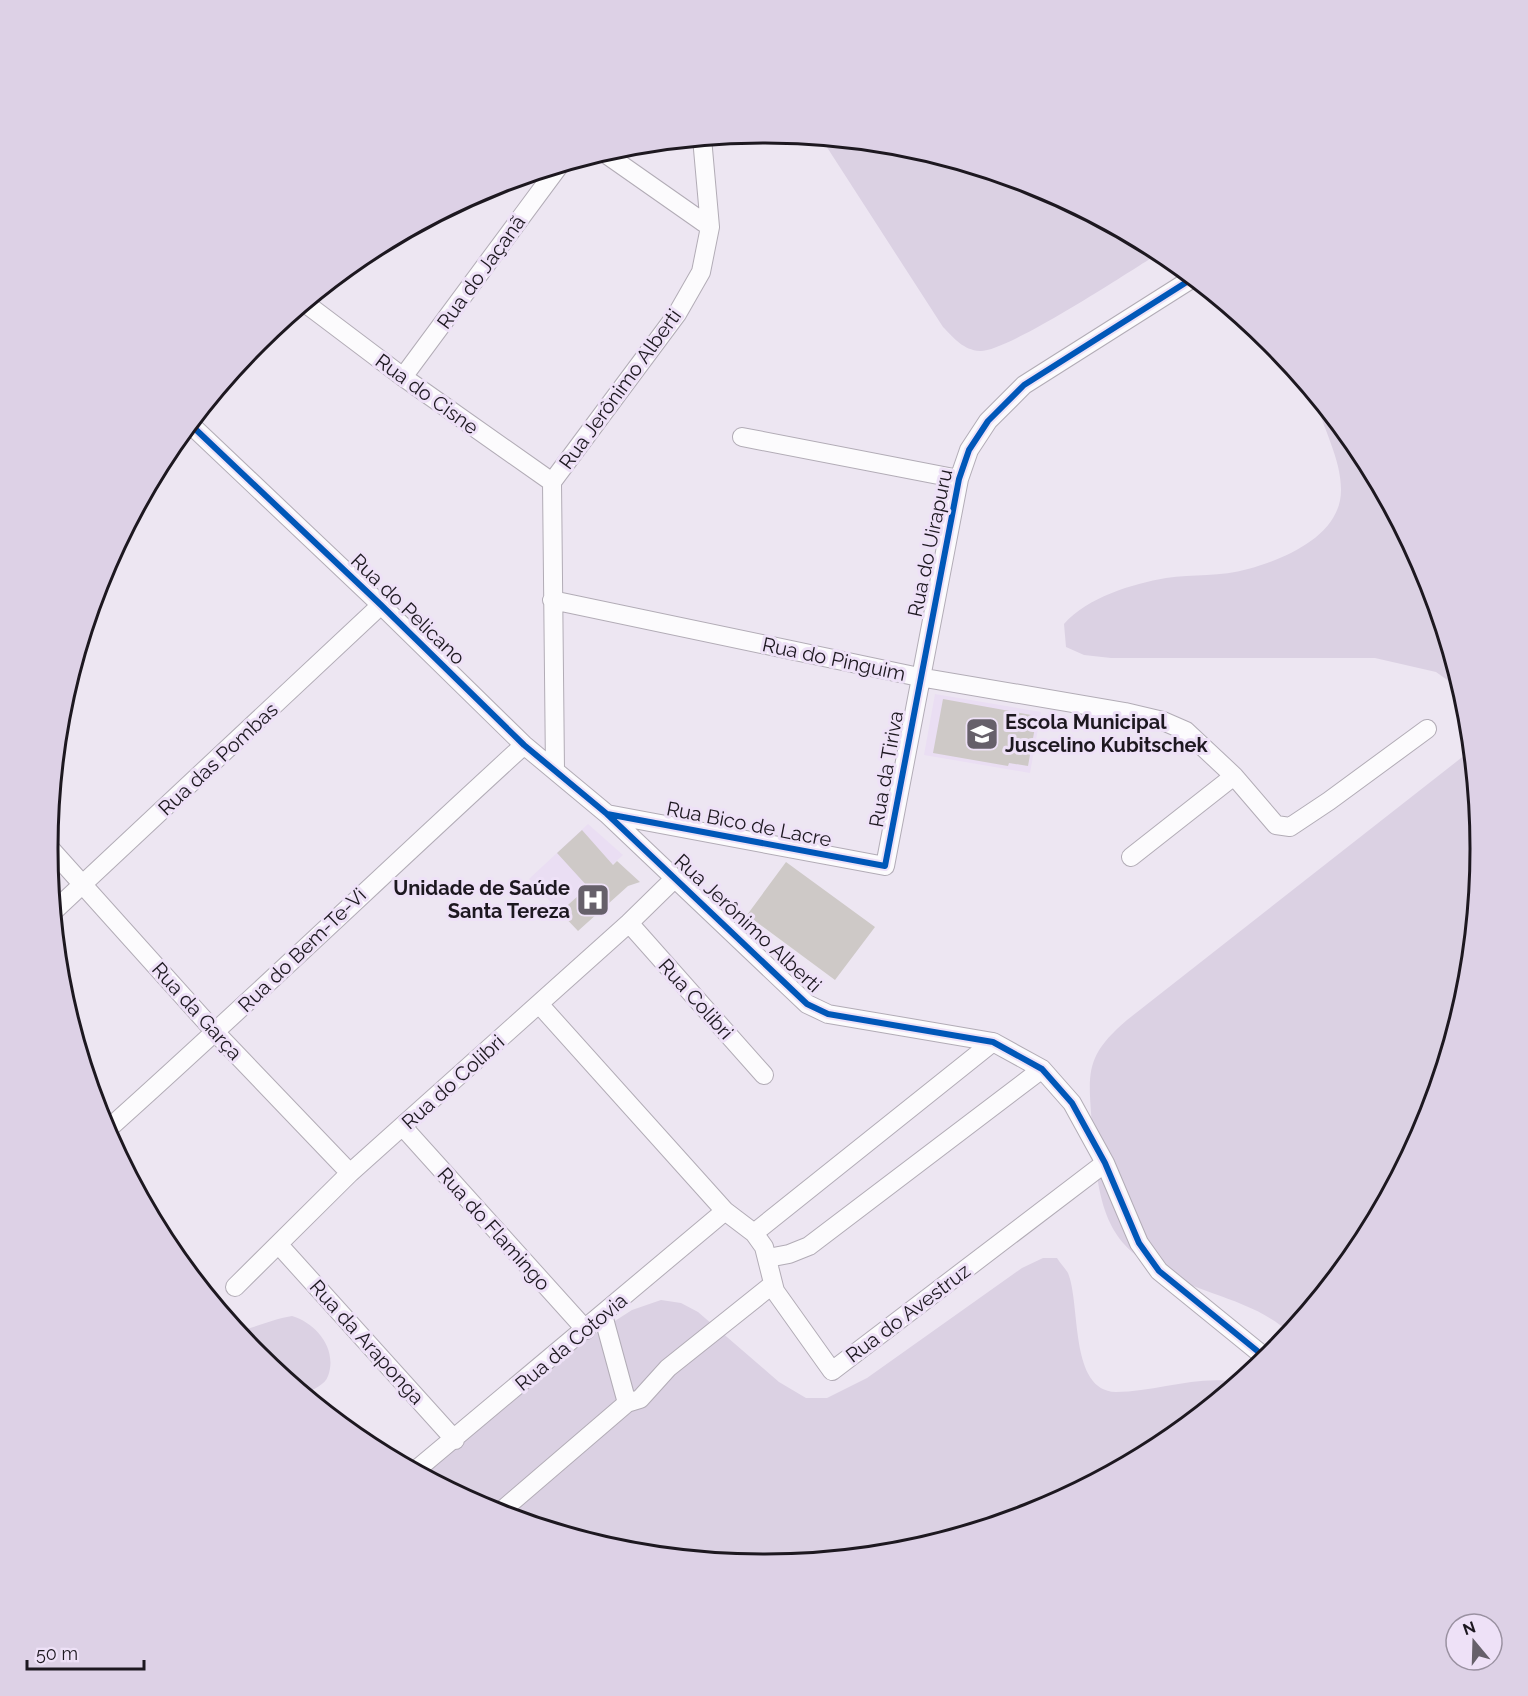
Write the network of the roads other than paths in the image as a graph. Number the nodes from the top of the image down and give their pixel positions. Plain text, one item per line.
1 (703, 146) edge
2 (613, 159) edge
3 (552, 176) edge
4 (710, 227) junction
5 (1186, 283) edge
6 (311, 308) edge
7 (403, 377) junction
8 (196, 430) edge
9 (742, 437) dead end
10 (959, 479) junction
11 (552, 483) junction
12 (552, 600) junction
13 (381, 605) junction
14 (919, 677) junction
15 (1427, 729) dead end
16 (524, 745) junction
17 (555, 770) junction
18 (1234, 776) junction
19 (607, 814) junction
20 (1131, 856) dead end
21 (58, 857) edge
22 (885, 866) joint
23 (674, 879) junction
24 (85, 884) junction
25 (61, 905) edge
26 (629, 923) junction
27 (539, 1004) junction
28 (216, 1033) junction
29 (993, 1042) junction
30 (1042, 1068) junction
31 (764, 1075) dead end
32 (114, 1123) edge
33 (403, 1127) junction
34 (1105, 1163) junction
35 (350, 1173) junction
36 (725, 1211) junction
37 (754, 1233) junction
38 (279, 1245) junction
39 (768, 1258) junction
40 (772, 1285) junction
41 (235, 1287) dead end
42 (603, 1315) junction
43 (586, 1330) junction
44 (1258, 1351) edge
45 (627, 1403) junction
46 (455, 1440) junction
47 (422, 1465) edge
48 (508, 1505) edge

1 - 4 street, Rua Jerônimo Alberti
2 - 4 street
3 - 7 street, Rua do Jaçanã
4 - 11 street, Rua Jerônimo Alberti
5 - 10 street, Rua do Uirapuru
6 - 7 street, Rua do Cisne
7 - 11 street, Rua do Cisne
8 - 13 street, Rua do Pelicano
9 - 10 street
10 - 14 street, Rua do Uirapuru
11 - 12 street, Rua Jerônimo Alberti
12 - 14 street, Rua do Pinguim
12 - 17 street, Rua Jerônimo Alberti
13 - 16 street, Rua do Pelicano
13 - 24 street, Rua das Pombas
14 - 18 street, Rua do Pinguim
14 - 22 street, Rua da Tiriva
15 - 18 street, Rua do Pinguim
16 - 17 street, Rua do Pelicano
16 - 28 street, Rua do Bem-Te-Vi
17 - 19 street, Rua do Pelicano
18 - 20 street
19 - 22 street, Rua Bico de Lacre
19 - 23 street, Rua Jerônimo Alberti
21 - 24 street, Rua da Garça
23 - 26 street, Rua do Colibri
23 - 29 street, Rua Jerônimo Alberti
24 - 25 street, Rua das Pombas
24 - 28 street, Rua da Garça
26 - 27 street, Rua do Colibri
26 - 31 street, Rua Colibri
27 - 33 street, Rua do Colibri
27 - 36 street, Rua do Avestruz
28 - 32 street, Rua do Bem-Te-Vi
28 - 35 street, Rua da Garça
29 - 30 street, Rua Jerônimo Alberti
29 - 37 street
30 - 34 street, Rua Jerônimo Alberti
30 - 39 street
33 - 35 street, Rua do Colibri
33 - 43 street, Rua do Flamingo
34 - 40 street, Rua do Avestruz
34 - 44 street, Rua Jerônimo Alberti
35 - 38 street, Rua do Colibri
36 - 37 street, Rua do Avestruz
36 - 42 street, Rua da Cotovia
37 - 39 street, Rua do Avestruz
38 - 41 street, Rua do Colibri
38 - 46 street, Rua da Araponga
39 - 40 street, Rua do Avestruz
40 - 45 street
42 - 43 street, Rua da Cotovia
42 - 45 street
43 - 46 street, Rua da Cotovia
45 - 48 street
46 - 47 street, Rua da Cotovia

